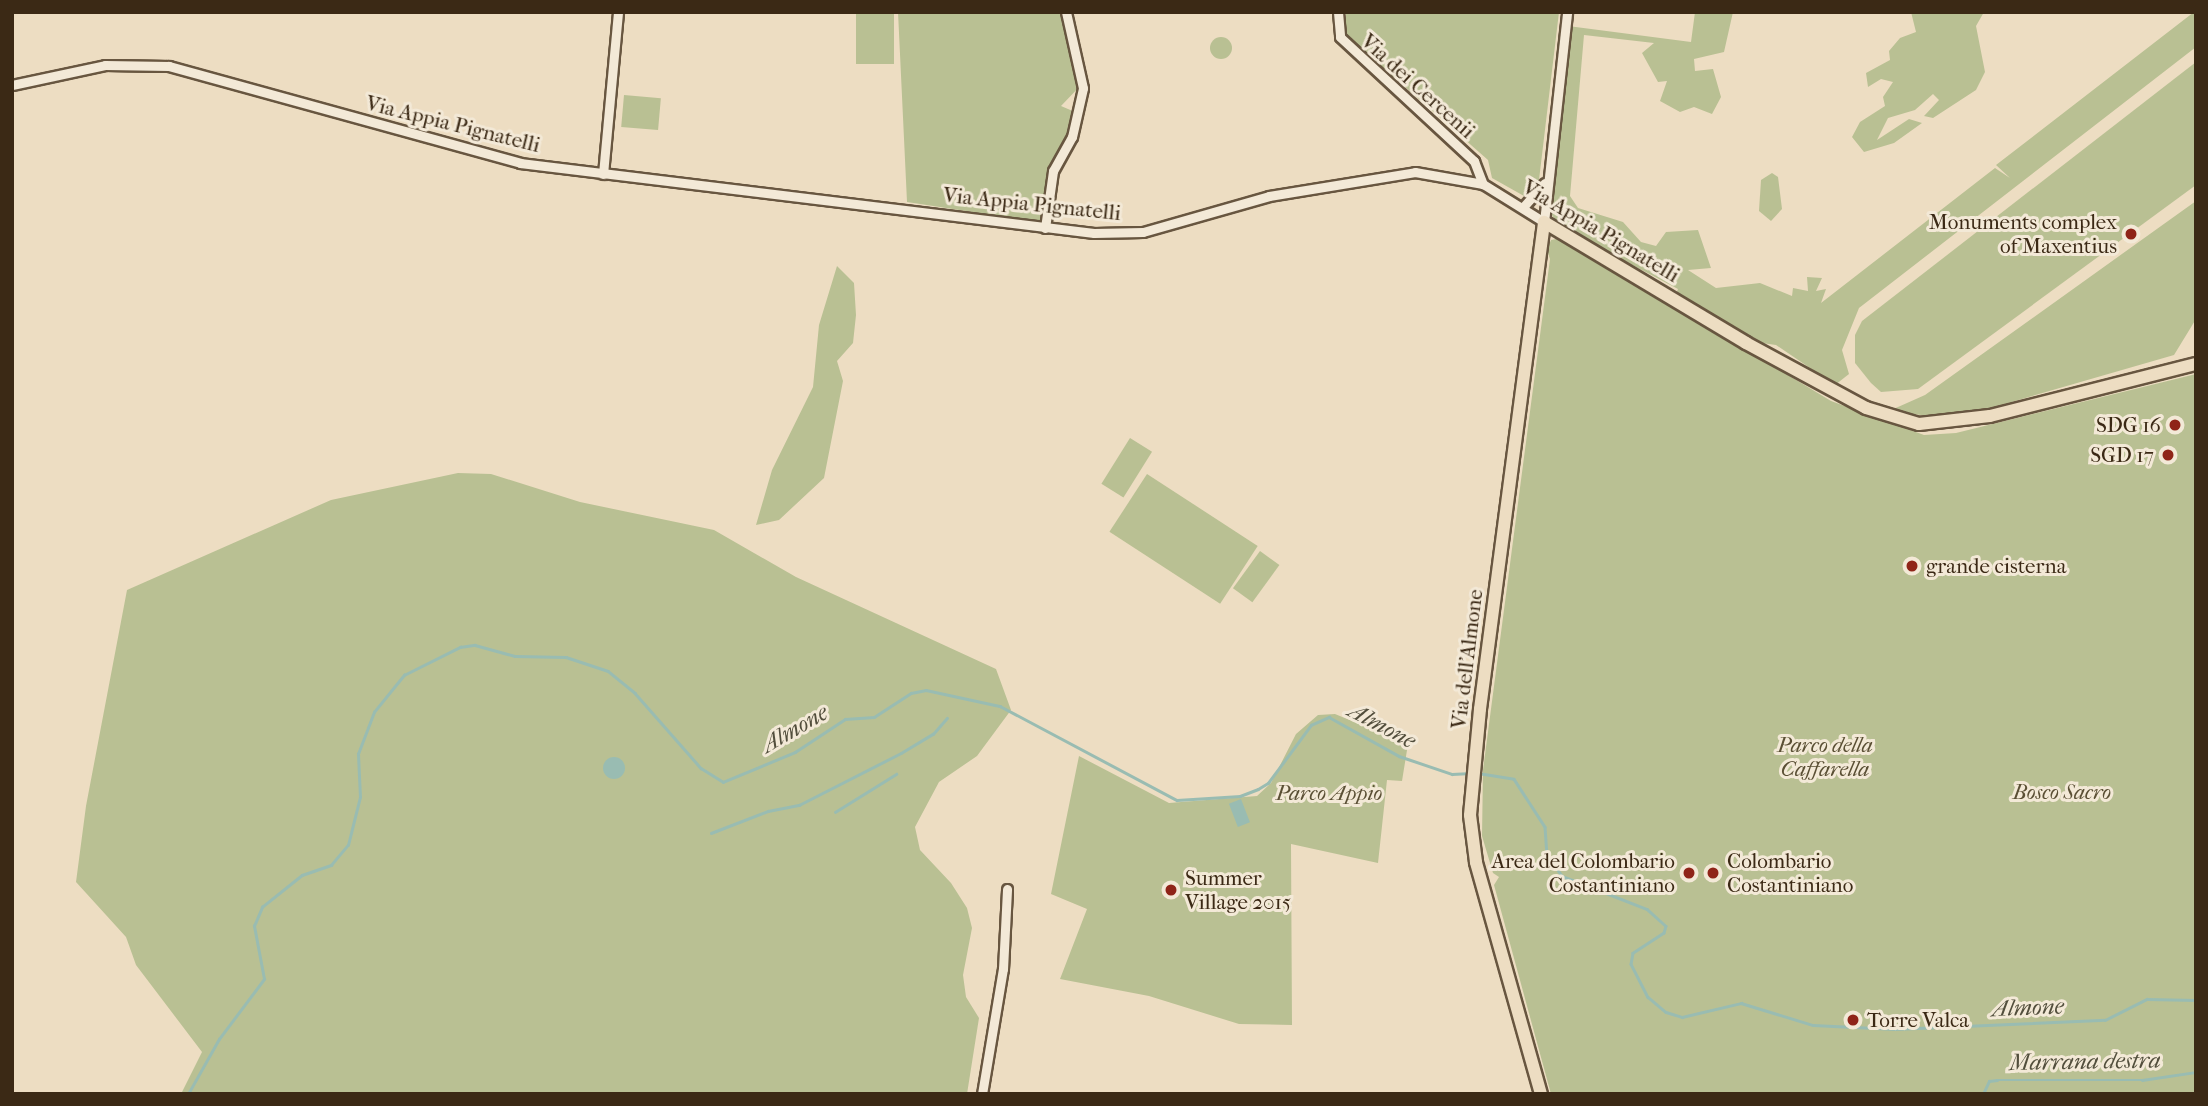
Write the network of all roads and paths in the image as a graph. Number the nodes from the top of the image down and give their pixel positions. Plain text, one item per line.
1 (618, 12) edge
2 (1066, 12) edge
3 (1338, 12) edge
4 (1567, 12) edge
5 (12, 85) edge
6 (603, 174) junction
7 (1546, 182) junction
8 (1483, 184) junction
9 (1524, 206) junction
10 (1544, 222) junction
11 (1045, 228) junction
12 (2196, 364) edge
13 (1007, 889) dead end
14 (982, 1094) edge
15 (1541, 1094) edge

1 - 6 street
2 - 11 street
3 - 8 street, Via dei Cercenii
4 - 7 street
5 - 6 street, Via Appia Pignatelli
6 - 11 street, Via Appia Pignatelli
7 - 9 street
7 - 10 street
8 - 9 street, Via Appia Pignatelli
8 - 11 street, Via Appia Pignatelli
9 - 10 street, Via Appia Pignatelli
10 - 12 main road, Via Appia Pignatelli
10 - 15 main road, Via dell'Almone
13 - 14 street

